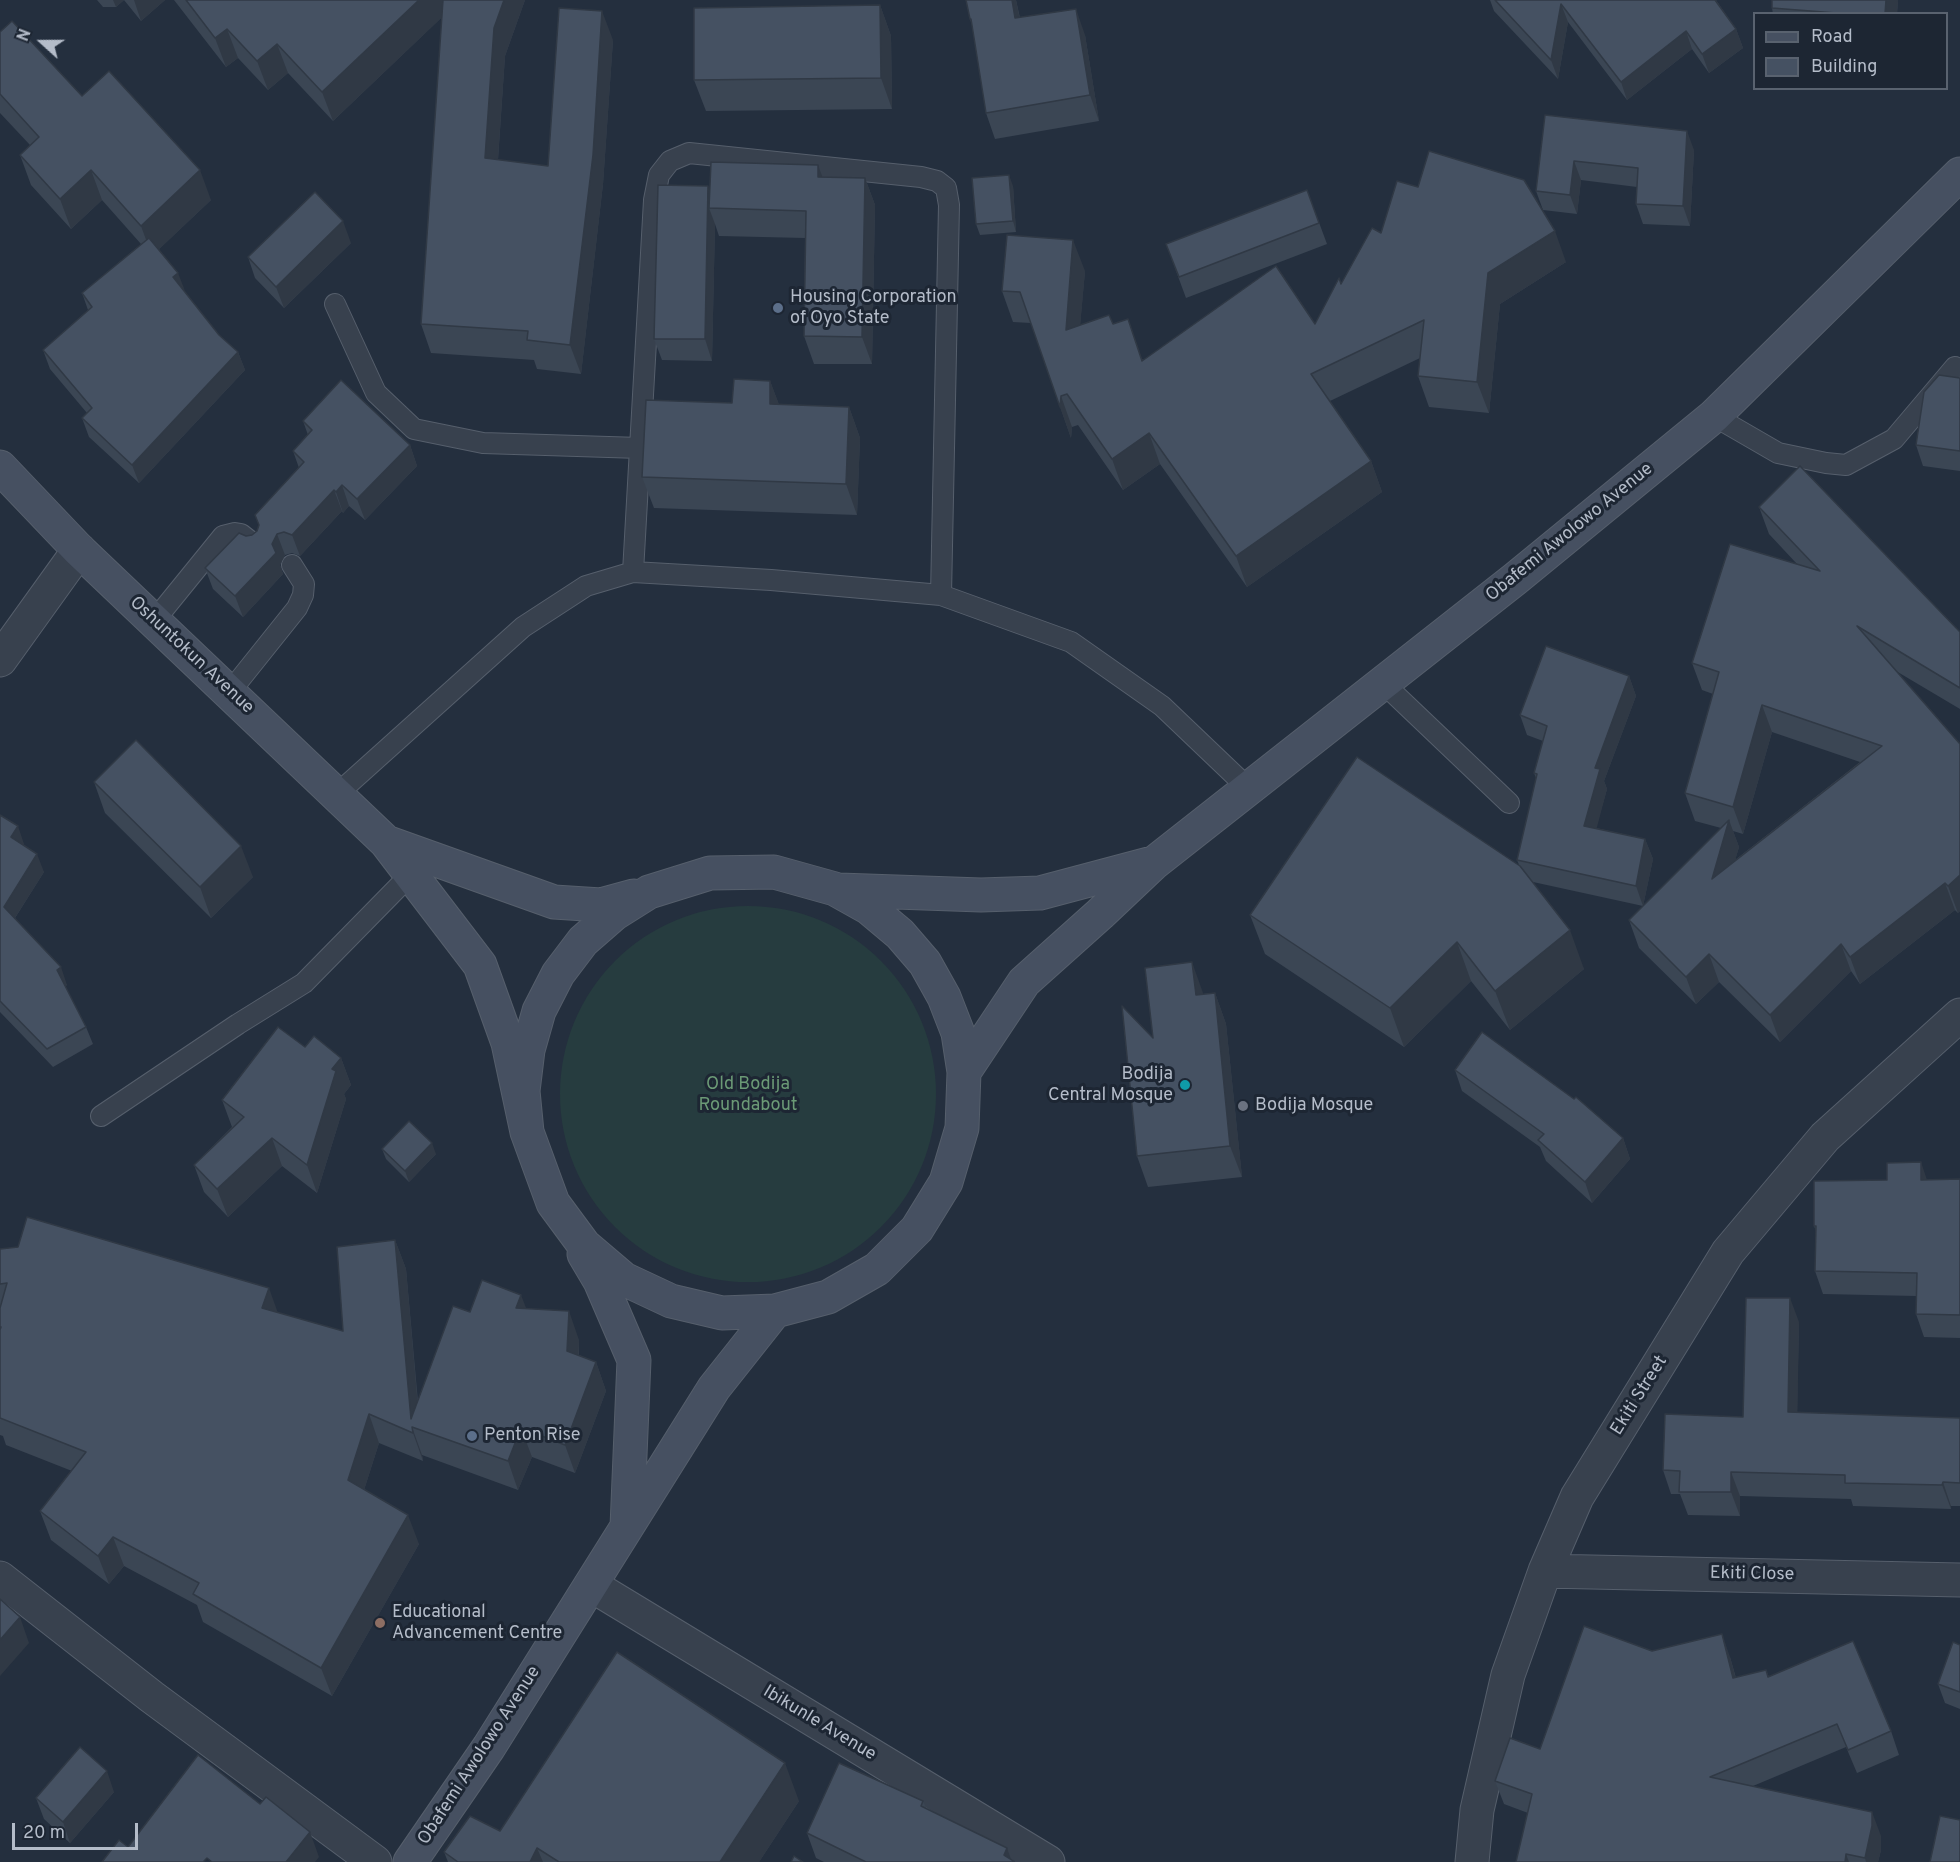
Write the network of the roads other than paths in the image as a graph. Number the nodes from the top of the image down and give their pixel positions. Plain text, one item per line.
1 (1960, 174) edge
2 (335, 303) dead end
3 (1955, 367) dead end
4 (1714, 416) junction
5 (640, 448) junction
6 (0, 467) edge
7 (255, 545) edge
8 (79, 550) junction
9 (292, 565) dead end
10 (633, 572) junction
11 (941, 595) junction
12 (154, 621) junction
13 (0, 660) edge
14 (1383, 683) junction
15 (229, 693) junction
16 (1248, 788) junction
17 (336, 795) junction
18 (1509, 803) dead end
19 (387, 842) junction
20 (1154, 863) junction
21 (411, 874) junction
22 (835, 889) junction
23 (649, 892) junction
24 (1960, 1015) edge
25 (964, 1072) junction
26 (101, 1116) dead end
27 (527, 1132) junction
28 (553, 1203) junction
29 (775, 1311) junction
30 (627, 1528) junction
31 (1545, 1571) junction
32 (0, 1578) edge
33 (1960, 1580) edge
34 (591, 1585) junction
35 (375, 1862) edge
36 (410, 1862) edge
37 (1048, 1862) edge
38 (1472, 1862) edge

1 - 4 main road, Obafemi Awolowo Avenue
2 - 5 lane
3 - 4 lane
4 - 14 main road, Obafemi Awolowo Avenue
5 - 10 lane
5 - 11 lane
6 - 8 main road, Oshuntokun Avenue
7 - 12 lane
8 - 12 main road, Oshuntokun Avenue
8 - 13 street
9 - 15 lane
10 - 11 lane
10 - 17 lane
11 - 16 lane
12 - 15 main road, Oshuntokun Avenue
14 - 16 main road, Obafemi Awolowo Avenue
14 - 18 lane
15 - 17 main road, Oshuntokun Avenue
16 - 20 main road, Obafemi Awolowo Avenue
17 - 19 main road, Oshuntokun Avenue
19 - 21 main road, Oshuntokun Avenue
19 - 23 main road, Oshuntokun Avenue
20 - 22 main road, Obafemi Awolowo Avenue
20 - 25 main road, Obafemi Awolowo Avenue
21 - 26 lane
21 - 27 main road, Oshuntokun Avenue
22 - 23 main road
22 - 25 main road
23 - 27 main road
24 - 31 street, Ekiti Street
25 - 29 main road
27 - 28 main road
28 - 29 main road
28 - 30 main road, Obafemi Awolowo Avenue
29 - 30 main road, Obafemi Awolowo Avenue
30 - 34 main road, Obafemi Awolowo Avenue
31 - 33 street, Ekiti Close
31 - 38 street, Ekiti Street
32 - 35 street
34 - 36 main road, Obafemi Awolowo Avenue
34 - 37 street, Ibikunle Avenue

